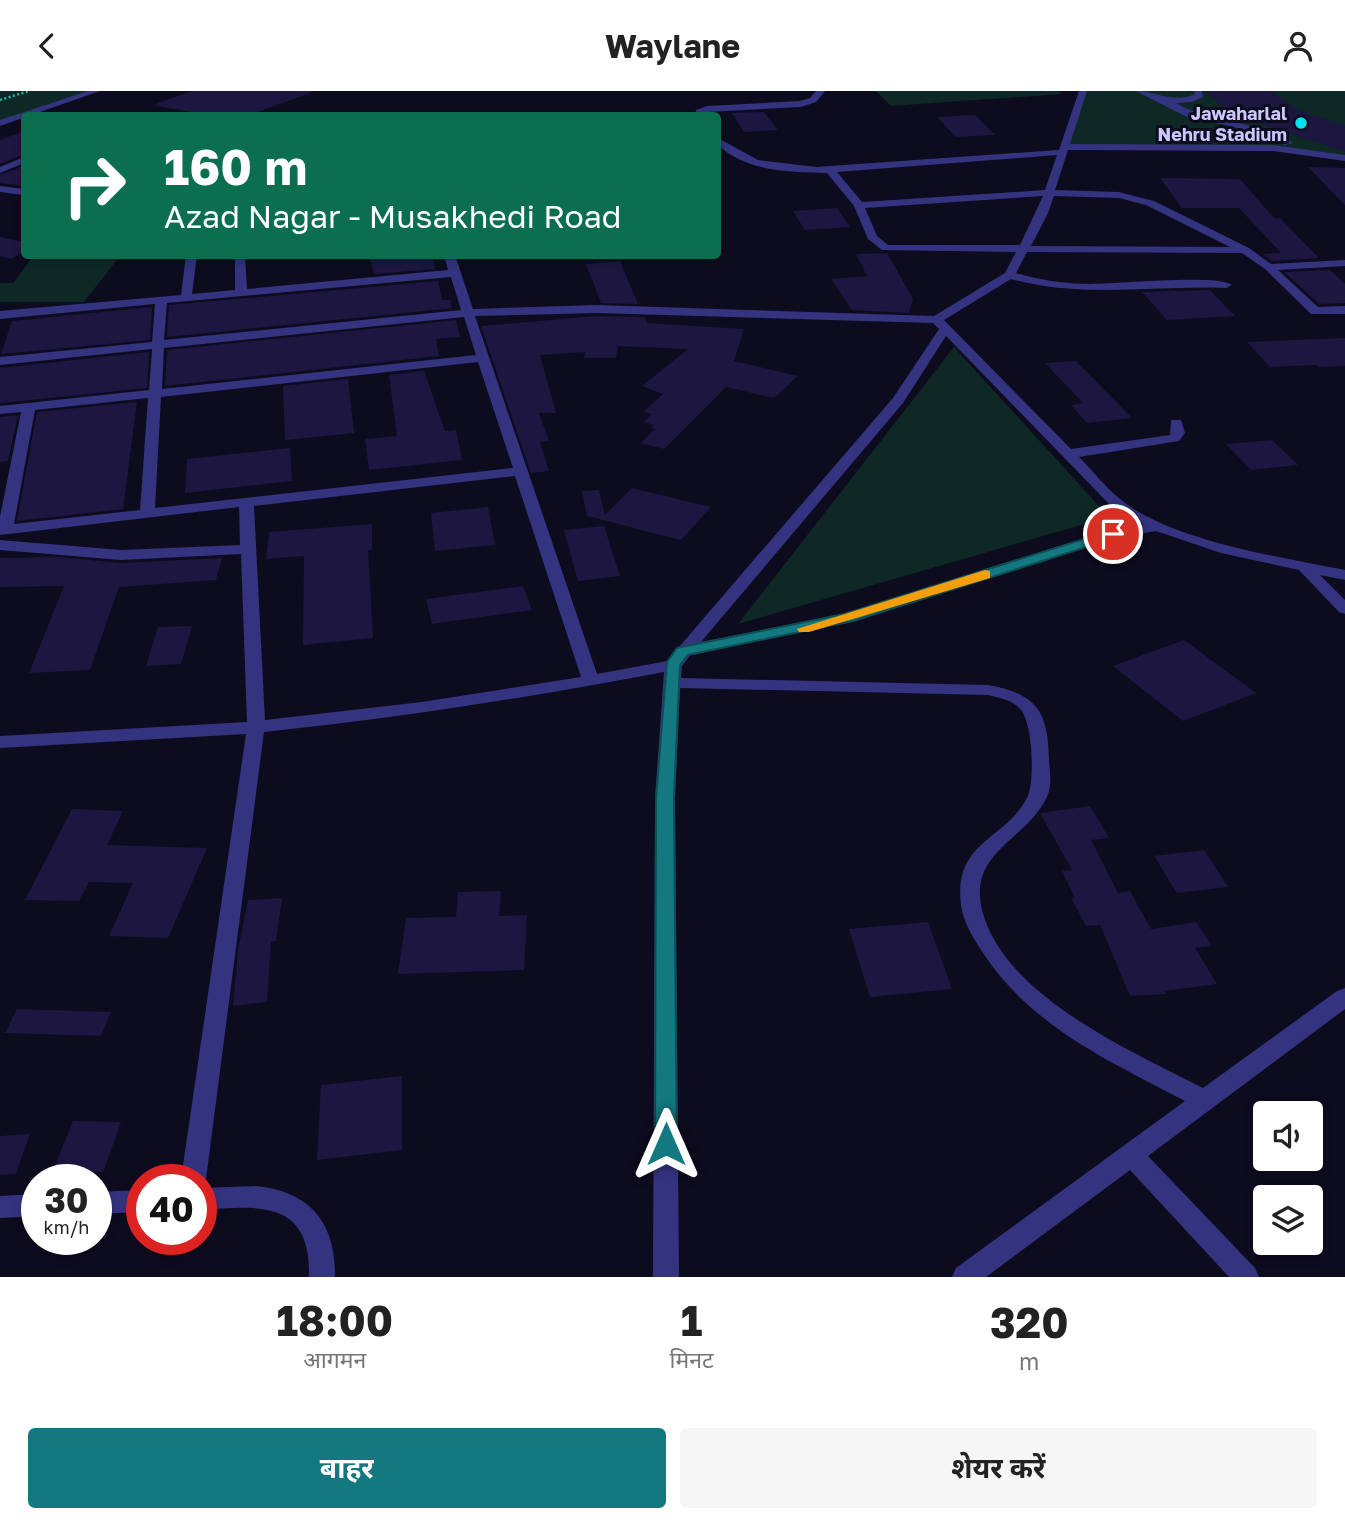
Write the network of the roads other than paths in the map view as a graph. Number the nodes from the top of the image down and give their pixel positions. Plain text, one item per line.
1 (96, 91) edge
2 (821, 91) edge
3 (1083, 91) edge
4 (1140, 91) edge
5 (1198, 91) edge
6 (1167, 101) junction
7 (33, 112) edge
8 (699, 112) edge
9 (21, 116) edge
10 (0, 123) edge
11 (721, 144) edge
12 (1065, 149) junction
13 (1308, 151) junction
14 (1345, 158) edge
15 (21, 161) edge
16 (0, 162) edge
17 (13, 165) junction
18 (21, 166) edge
19 (0, 170) edge
20 (830, 170) junction
21 (0, 189) edge
22 (21, 192) edge
23 (1050, 193) junction
24 (859, 205) junction
25 (1027, 247) junction
26 (1245, 250) junction
27 (191, 259) edge
28 (240, 259) edge
29 (450, 259) edge
30 (1345, 263) edge
31 (1269, 267) junction
32 (455, 273) junction
33 (1009, 275) junction
34 (1226, 285) dead end
35 (241, 293) junction
36 (186, 298) junction
37 (162, 300) junction
38 (1345, 310) edge
39 (468, 313) junction
40 (0, 315) edge
41 (940, 324) junction
42 (158, 344) junction
43 (483, 358) junction
44 (0, 361) edge
45 (155, 393) junction
46 (29, 407) junction
47 (0, 410) edge
48 (1176, 423) dead end
49 (1068, 454) junction
50 (520, 471) junction
51 (246, 502) junction
52 (147, 513) junction
53 (1157, 526) junction
54 (2, 535) edge
55 (248, 549) junction
56 (1305, 568) junction
57 (1345, 576) edge
58 (1345, 609) edge
59 (676, 667) junction
60 (592, 681) junction
61 (256, 727) junction
62 (0, 742) edge
63 (1341, 1005) edge
64 (1204, 1100) junction
65 (1131, 1154) junction
66 (194, 1164) edge
67 (217, 1199) edge
68 (21, 1206) edge
69 (0, 1207) edge
70 (322, 1277) edge
71 (666, 1277) edge
72 (965, 1277) edge
73 (1246, 1277) edge

1 - 7 street
2 - 8 street
3 - 12 street
4 - 6 street
5 - 6 street
6 - 13 street
9 - 10 street
11 - 20 street
12 - 13 street
12 - 20 street
12 - 23 street
13 - 14 street
15 - 17 street
16 - 17 street
17 - 18 street
17 - 19 street
20 - 24 street
21 - 22 street
23 - 24 street
23 - 25 street
23 - 26 street
24 - 25 street
25 - 26 street
25 - 33 street
26 - 31 street
27 - 36 street
28 - 35 street
29 - 32 street
30 - 31 street
31 - 38 street
32 - 35 street
32 - 39 street
33 - 34 street
33 - 41 street
35 - 36 street
36 - 37 street
37 - 40 street
37 - 42 street
39 - 41 street
39 - 42 street
39 - 43 street
41 - 49 street
41 - 59 street
42 - 44 street
42 - 45 street
43 - 45 street
43 - 50 street
45 - 46 street
45 - 52 street
46 - 47 street
46 - 54 street
48 - 49 street
49 - 53 street
50 - 51 street
50 - 60 street
51 - 52 street
51 - 55 street
52 - 54 street
53 - 56 street
53 - 59 street
54 - 55 street
55 - 61 street
56 - 57 street
56 - 58 street
59 - 60 street
59 - 64 street
59 - 71 street
60 - 61 street
61 - 62 street
61 - 66 street
63 - 64 street
64 - 65 street
65 - 72 street
65 - 73 street
67 - 70 street
68 - 69 street

